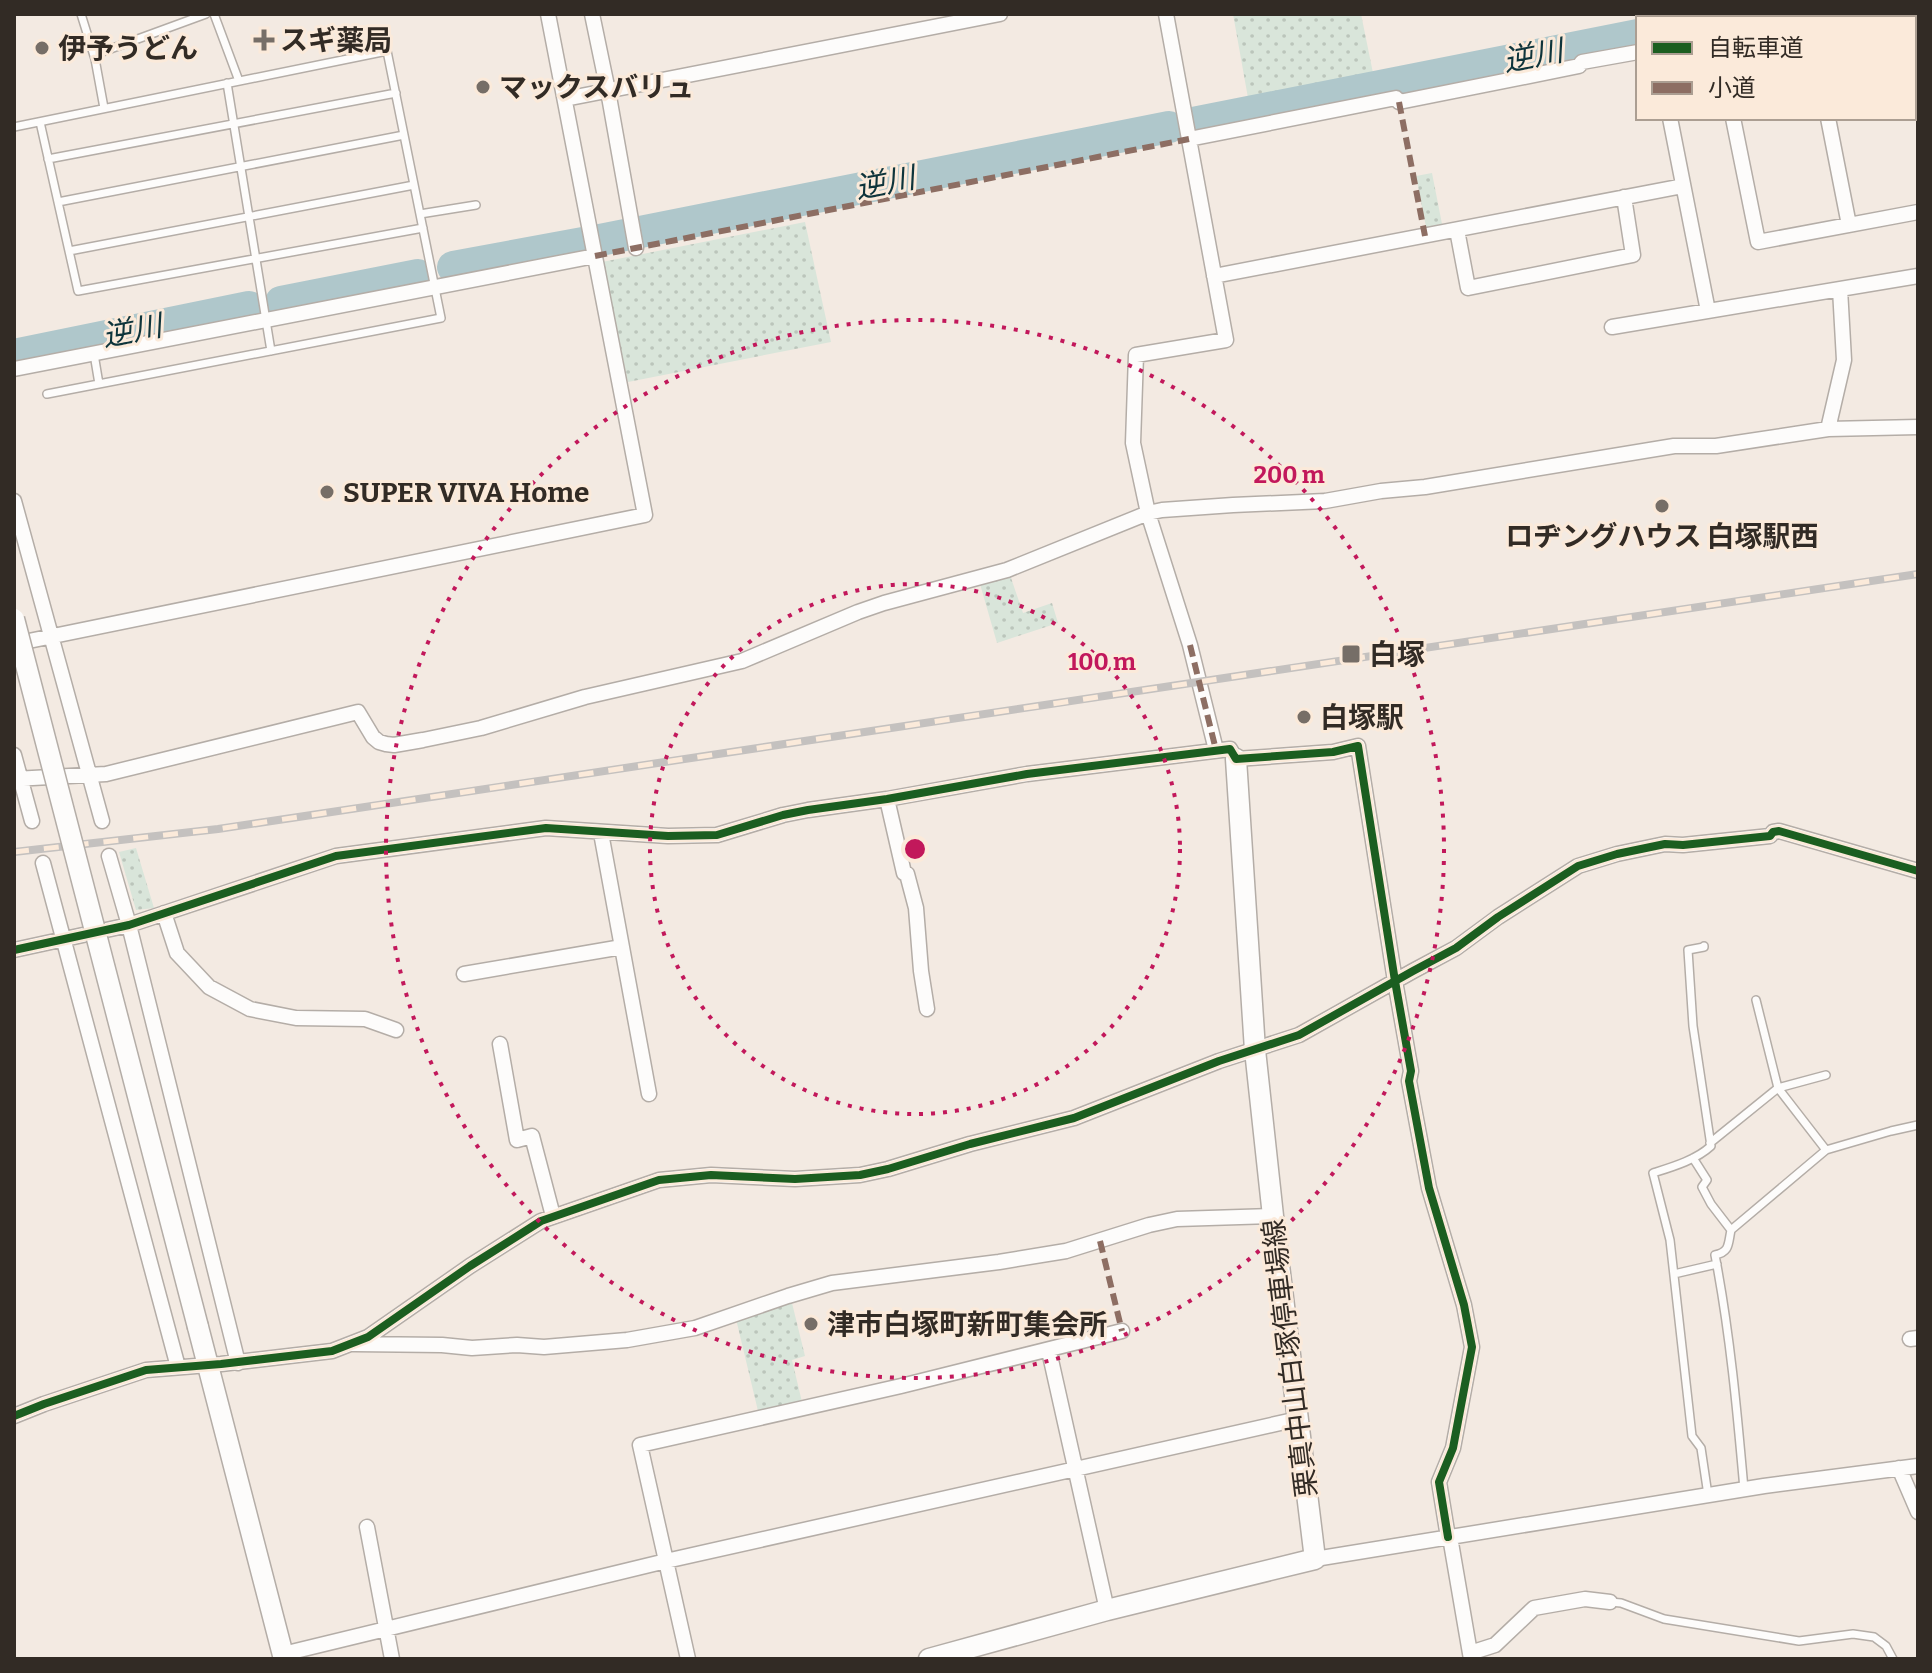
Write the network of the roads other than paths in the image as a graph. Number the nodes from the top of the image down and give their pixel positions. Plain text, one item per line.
1 (82, 14) edge
2 (206, 14) edge
3 (214, 14) edge
4 (548, 14) edge
5 (592, 14) edge
6 (1000, 14) edge
7 (1166, 14) edge
8 (1636, 52) edge
9 (94, 55) junction
10 (239, 81) junction
11 (227, 83) junction
12 (608, 91) junction
13 (396, 93) junction
14 (565, 99) junction
15 (104, 108) junction
16 (1670, 120) edge
17 (1733, 120) edge
18 (1828, 120) edge
19 (40, 122) junction
20 (234, 124) junction
21 (14, 127) edge
22 (404, 135) junction
23 (1189, 139) junction
24 (48, 159) junction
25 (241, 166) junction
26 (414, 185) junction
27 (1683, 186) junction
28 (1624, 197) junction
29 (58, 202) junction
30 (476, 205) dead end
31 (1918, 212) edge
32 (420, 214) junction
33 (249, 216) junction
34 (1849, 225) junction
35 (423, 228) junction
36 (1457, 230) junction
37 (636, 247) dead end
38 (69, 251) junction
39 (595, 256) junction
40 (256, 258) junction
41 (1214, 276) junction
42 (1918, 276) edge
43 (435, 287) junction
44 (1840, 289) junction
45 (1708, 311) junction
46 (265, 314) junction
47 (1612, 327) dead end
48 (271, 351) junction
49 (94, 354) junction
50 (14, 369) edge
51 (99, 384) junction
52 (47, 394) dead end
53 (1918, 427) edge
54 (1828, 429) junction
55 (14, 501) edge
56 (1148, 513) junction
57 (14, 619) edge
58 (51, 635) junction
59 (14, 644) edge
60 (1216, 750) junction
61 (14, 755) edge
62 (1236, 759) junction
63 (90, 775) junction
64 (17, 778) edge
65 (887, 799) junction
66 (32, 821) dead end
67 (102, 821) dead end
68 (601, 833) junction
69 (109, 856) dead end
70 (43, 863) dead end
71 (1918, 871) edge
72 (164, 913) junction
73 (129, 925) junction
74 (65, 940) junction
75 (1704, 946) dead end
76 (622, 947) junction
77 (14, 950) edge
78 (464, 974) dead end
79 (1395, 981) junction
80 (1756, 1000) dead end
81 (927, 1009) dead end
82 (396, 1030) dead end
83 (500, 1044) dead end
84 (1255, 1050) junction
85 (1826, 1075) dead end
86 (1778, 1088) junction
87 (649, 1094) dead end
88 (1918, 1125) edge
89 (1710, 1143) junction
90 (1826, 1150) junction
91 (1693, 1158) junction
92 (553, 1216) junction
93 (1273, 1216) junction
94 (1731, 1230) junction
95 (1717, 1264) junction
96 (1674, 1274) junction
97 (1122, 1331) dead end
98 (350, 1344) junction
99 (1049, 1351) junction
100 (238, 1363) junction
101 (208, 1365) junction
102 (178, 1367) junction
103 (14, 1416) edge
104 (1298, 1419) junction
105 (1918, 1466) edge
106 (1899, 1468) junction
107 (1075, 1469) junction
108 (1744, 1489) junction
109 (1708, 1495) junction
110 (1918, 1512) edge
111 (367, 1527) dead end
112 (1449, 1537) junction
113 (1315, 1559) junction
114 (666, 1561) junction
115 (1610, 1602) joint
116 (1107, 1610) junction
117 (386, 1628) junction
118 (283, 1656) edge
119 (1470, 1656) edge
120 (392, 1659) edge
121 (688, 1659) edge
122 (929, 1659) edge
123 (1893, 1659) edge

1 - 9 lane
2 - 9 lane
3 - 10 lane
4 - 14 street
5 - 12 street
6 - 12 street
7 - 23 street
8 - 23 street
9 - 15 lane
10 - 11 lane
10 - 13 lane
11 - 15 lane
11 - 20 lane
12 - 14 street
12 - 37 street
13 - 20 lane
13 - 22 lane
14 - 39 street
15 - 19 lane
16 - 27 street
17 - 34 street
18 - 34 street
19 - 21 lane
19 - 24 lane
20 - 24 lane
20 - 25 lane
22 - 25 lane
22 - 26 lane
23 - 41 street
24 - 29 lane
25 - 29 lane
25 - 33 lane
26 - 32 lane
26 - 33 lane
27 - 28 street
27 - 45 street
28 - 36 street
28 - 36 street
29 - 38 lane
30 - 32 lane
31 - 34 street
32 - 35 lane
33 - 38 lane
33 - 40 lane
35 - 40 lane
35 - 43 lane
36 - 41 street
38 - 40 lane
39 - 43 street
39 - 58 street
40 - 46 lane
41 - 56 street
42 - 44 street
43 - 46 street
43 - 48 lane
44 - 45 street
44 - 54 street
45 - 47 street
46 - 48 lane
46 - 49 street
48 - 51 lane
49 - 50 street
49 - 51 lane
51 - 52 lane
53 - 54 street
54 - 56 street
55 - 58 street
56 - 60 street
56 - 63 street
57 - 101 main road, bridge
58 - 59 street
58 - 63 street
60 - 62 street
60 - 65 street
61 - 64 street
62 - 79 street
62 - 84 main road, 栗真中山白塚停車場線
63 - 64 street
63 - 67 street
64 - 66 street
65 - 68 street
65 - 81 street
68 - 72 street
68 - 76 street
69 - 73 street
70 - 74 street
71 - 79 street
72 - 73 street
72 - 82 street
73 - 74 street
73 - 100 street
74 - 77 street
74 - 102 street
75 - 89 lane
76 - 78 street
76 - 87 street
79 - 84 street
79 - 112 street
80 - 86 lane
83 - 92 street
84 - 92 street
84 - 93 main road, 栗真中山白塚停車場線
85 - 86 lane
86 - 89 lane
86 - 90 lane
88 - 90 lane
89 - 91 lane
90 - 94 lane
91 - 94 lane
91 - 96 lane
92 - 98 street
93 - 98 street
93 - 104 main road, 栗真中山白塚停車場線
94 - 95 lane
95 - 96 lane
95 - 108 lane
96 - 109 lane
97 - 99 street
98 - 100 street
99 - 107 street
99 - 114 street
100 - 101 street
101 - 102 street
101 - 118 main road
102 - 103 street
104 - 107 street
104 - 113 main road, 栗真中山白塚停車場線
105 - 106 street
106 - 108 street
106 - 110 street
107 - 114 street
107 - 116 street
108 - 109 street
109 - 112 street
111 - 117 street
112 - 113 street
112 - 119 street
113 - 116 main road
114 - 117 street
114 - 121 street
115 - 119 street
115 - 123 lane
116 - 122 main road
117 - 118 street
117 - 120 street

